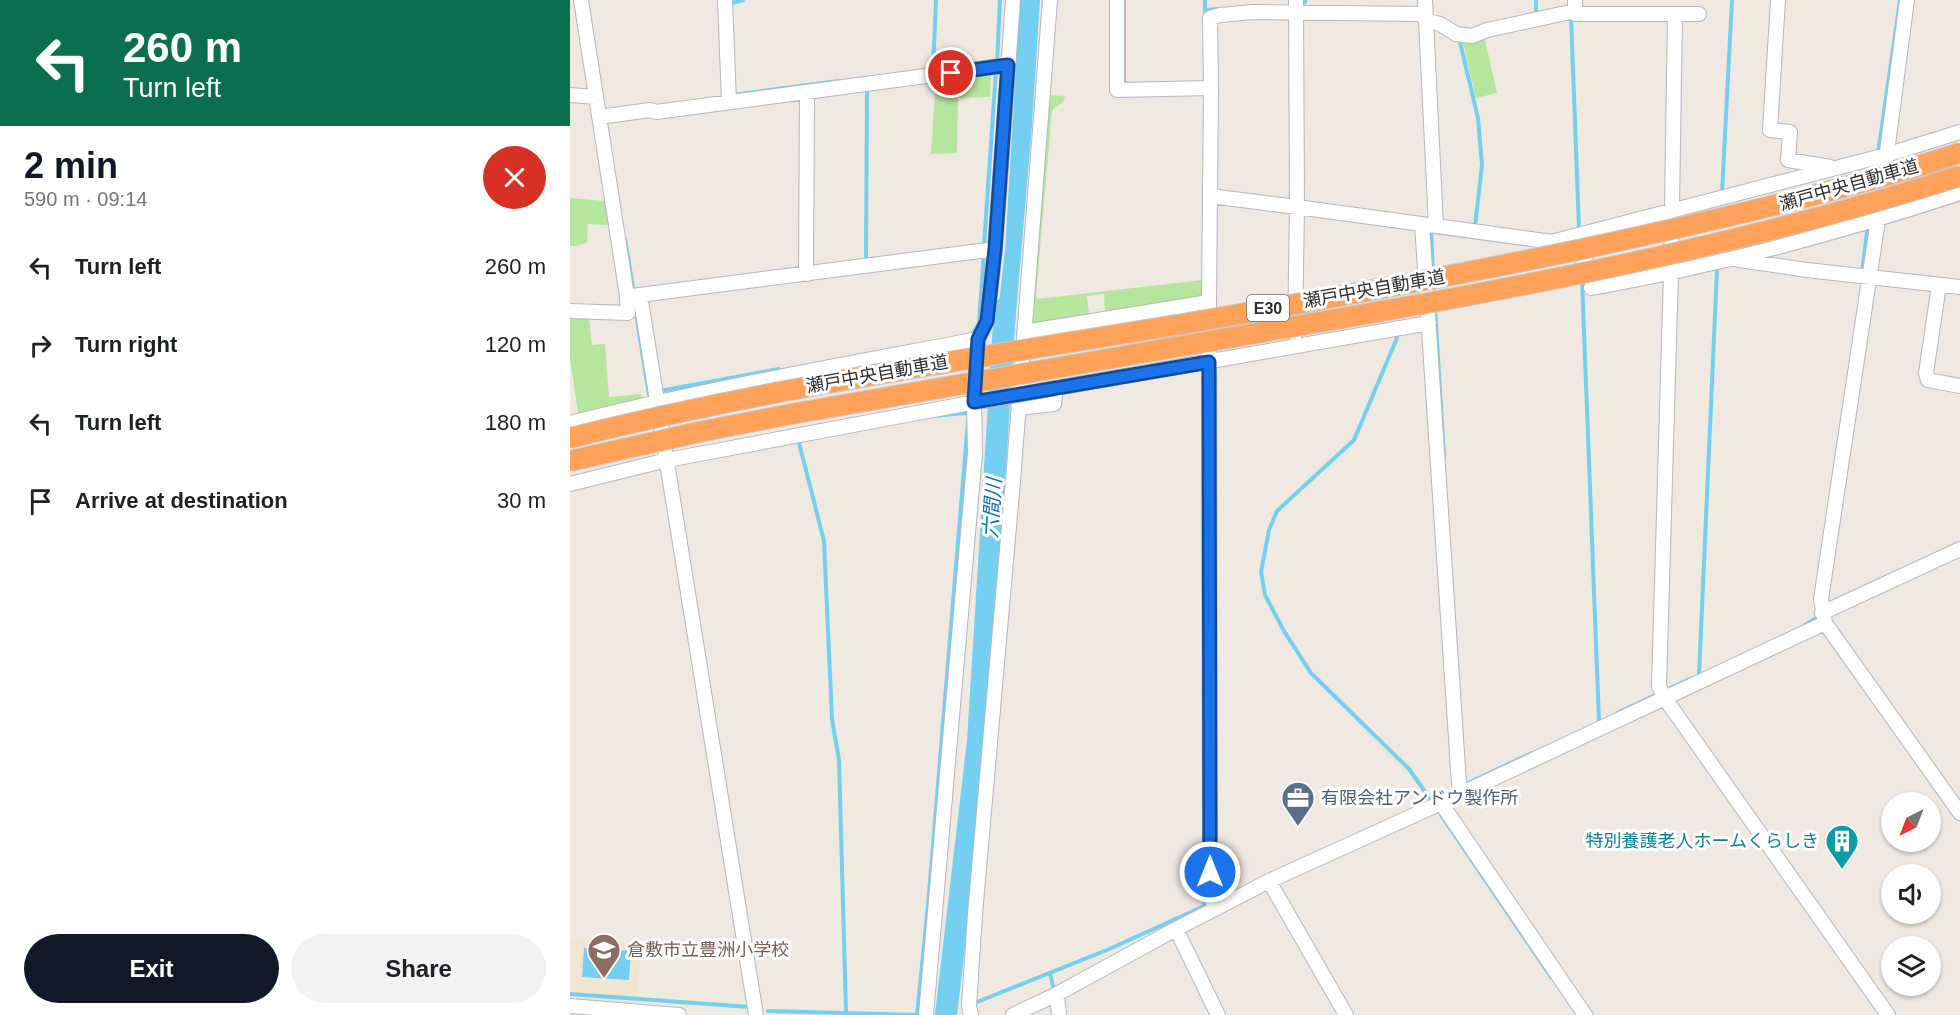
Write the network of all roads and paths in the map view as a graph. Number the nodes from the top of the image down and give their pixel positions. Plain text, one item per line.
1 (581, 0) edge
2 (725, 0) edge
3 (1013, 0) edge
4 (1050, 0) edge
5 (1117, 0) edge
6 (1425, 0) edge
7 (1779, 0) edge
8 (1907, 0) edge
9 (1296, 5) edge
10 (1573, 9) edge
11 (1675, 14) junction
12 (1699, 14) dead end
13 (1422, 16) junction
14 (1001, 66) junction
15 (1208, 88) junction
16 (807, 92) junction
17 (570, 95) edge
18 (596, 97) junction
19 (729, 98) junction
20 (604, 116) junction
21 (1960, 132) edge
22 (1960, 153) edge
23 (1880, 156) junction
24 (1835, 168) junction
25 (1960, 176) edge
26 (1960, 193) edge
27 (1210, 196) junction
28 (1297, 207) junction
29 (1671, 212) junction
30 (1871, 222) junction
31 (1430, 225) junction
32 (1553, 242) junction
33 (988, 250) junction
34 (1731, 259) junction
35 (806, 270) junction
36 (1671, 272) junction
37 (1864, 277) junction
38 (1939, 285) junction
39 (1960, 287) edge
40 (633, 296) junction
41 (1209, 302) junction
42 (570, 310) edge
43 (1429, 324) junction
44 (1024, 332) junction
45 (978, 339) junction
46 (1294, 347) junction
47 (1209, 362) junction
48 (1960, 386) edge
49 (1056, 388) junction
50 (978, 401) junction
51 (658, 402) junction
52 (1019, 408) junction
53 (570, 423) edge
54 (570, 438) edge
55 (667, 459) junction
56 (570, 461) edge
57 (570, 484) edge
58 (1960, 549) edge
59 (1822, 621) junction
60 (1662, 693) junction
61 (1461, 788) junction
62 (1441, 803) junction
63 (1957, 803) edge
64 (1269, 881) junction
65 (1213, 904) junction
66 (1176, 929) junction
67 (1057, 994) junction
68 (570, 1006) edge
69 (679, 1015) edge
70 (756, 1015) edge
71 (926, 1015) edge
72 (971, 1015) edge
73 (1013, 1015) edge
74 (1059, 1015) edge
75 (1218, 1015) edge
76 (1346, 1015) edge
77 (1585, 1015) edge
78 (1888, 1015) edge

1 - 18 street
2 - 19 street
3 - 14 street
4 - 44 street
5 - 15 street
6 - 13 street
7 - 24 street
8 - 23 street
9 - 13 street
9 - 15 street
9 - 28 street
10 - 11 street
10 - 13 street
11 - 12 street
11 - 29 street
13 - 31 street
14 - 16 street
14 - 33 street
15 - 27 street
16 - 19 street
16 - 35 street
17 - 18 street
18 - 20 street
19 - 20 street
20 - 40 street
21 - 23 street
22 - 54 highway, 瀬戸中央自動車道 / E30, bridge
23 - 24 street
23 - 30 street
24 - 29 street
25 - 56 highway, 瀬戸中央自動車道 / E30, bridge
26 - 30 street
27 - 28 street
27 - 41 street
28 - 31 street
28 - 46 street
29 - 32 street
29 - 36 street
30 - 34 street
30 - 37 street
31 - 32 street
31 - 43 street
32 - 36 street
33 - 35 street
33 - 45 street
34 - 36 street
34 - 37 street
35 - 40 street
36 - 60 street
37 - 38 street
37 - 59 street
38 - 39 street
38 - 48 street
40 - 42 street
40 - 51 street
41 - 44 street
41 - 47 street
43 - 46 street
43 - 61 street
44 - 52 street
45 - 50 street
45 - 51 street
46 - 47 street
47 - 49 street
47 - 65 street
49 - 50 street, bridge
49 - 52 street
50 - 55 street
50 - 71 street
51 - 53 street
51 - 55 street
52 - 72 street
55 - 57 street
55 - 70 street
58 - 59 street
59 - 60 street
59 - 63 street
60 - 61 street
60 - 78 street
61 - 62 street
62 - 64 street
62 - 77 street
64 - 65 street
64 - 76 street
65 - 66 street
66 - 67 street
66 - 75 street
67 - 73 street
67 - 74 street
68 - 69 street

